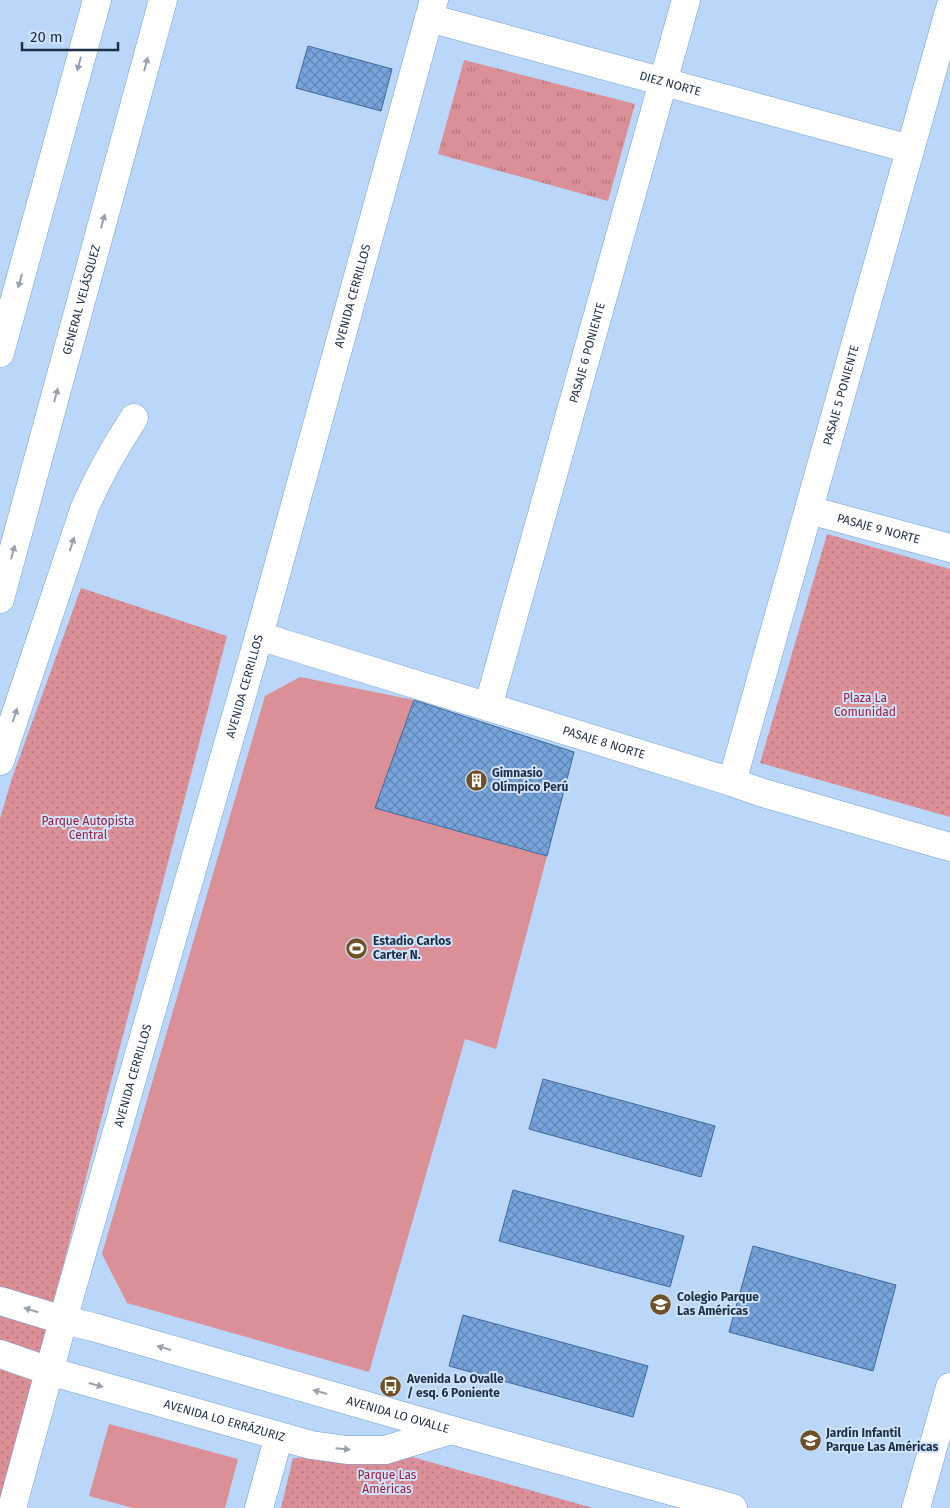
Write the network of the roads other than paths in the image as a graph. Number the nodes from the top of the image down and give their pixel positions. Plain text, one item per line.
1 (96, 0) edge
2 (163, 0) edge
3 (686, 0) edge
4 (950, 8) edge
5 (432, 9) edge
6 (664, 82) junction
7 (910, 149) junction
8 (0, 354) edge
9 (134, 418) dead end
10 (809, 510) junction
11 (950, 548) edge
12 (0, 599) edge
13 (259, 636) junction
14 (488, 707) junction
15 (0, 761) edge
16 (732, 782) junction
17 (950, 847) edge
18 (0, 1301) edge
19 (63, 1320) junction
20 (0, 1354) edge
21 (49, 1372) junction
22 (950, 1387) edge
23 (451, 1430) junction
24 (279, 1436) junction
25 (12, 1508) edge
26 (259, 1508) edge
27 (733, 1508) edge
28 (916, 1508) edge

1 -> 8 main road
12 -> 2 main road, GENERAL VELÁSQUEZ
3 - 6 main road, PASAJE 6 PONIENTE
4 - 7 main road, PASAJE 5 PONIENTE
5 - 6 main road, DIEZ NORTE
5 - 13 main road, AVENIDA CERRILLOS
6 - 7 main road, DIEZ NORTE
6 - 14 main road, PASAJE 6 PONIENTE
7 - 10 main road, PASAJE 5 PONIENTE
15 -> 9 main road
10 - 11 main road, PASAJE 9 NORTE
10 - 16 main road, PASAJE 5 PONIENTE
13 - 14 main road, PASAJE 8 NORTE
13 - 19 main road, AVENIDA CERRILLOS
14 - 16 main road, PASAJE 8 NORTE
16 - 17 main road, PASAJE 8 NORTE
19 -> 18 main road
19 - 21 main road, AVENIDA CERRILLOS
23 -> 19 main road, AVENIDA LO OVALLE
20 - 21 main road, AVENIDA LO ERRÁZURIZ
21 -> 24 main road, AVENIDA LO ERRÁZURIZ
21 - 25 main road, AVENIDA CERRILLOS
22 - 28 main road
24 -> 23 main road, AVENIDA LO ERRÁZURIZ
23 - 27 main road, AVENIDA LO OVALLE
24 - 26 main road

